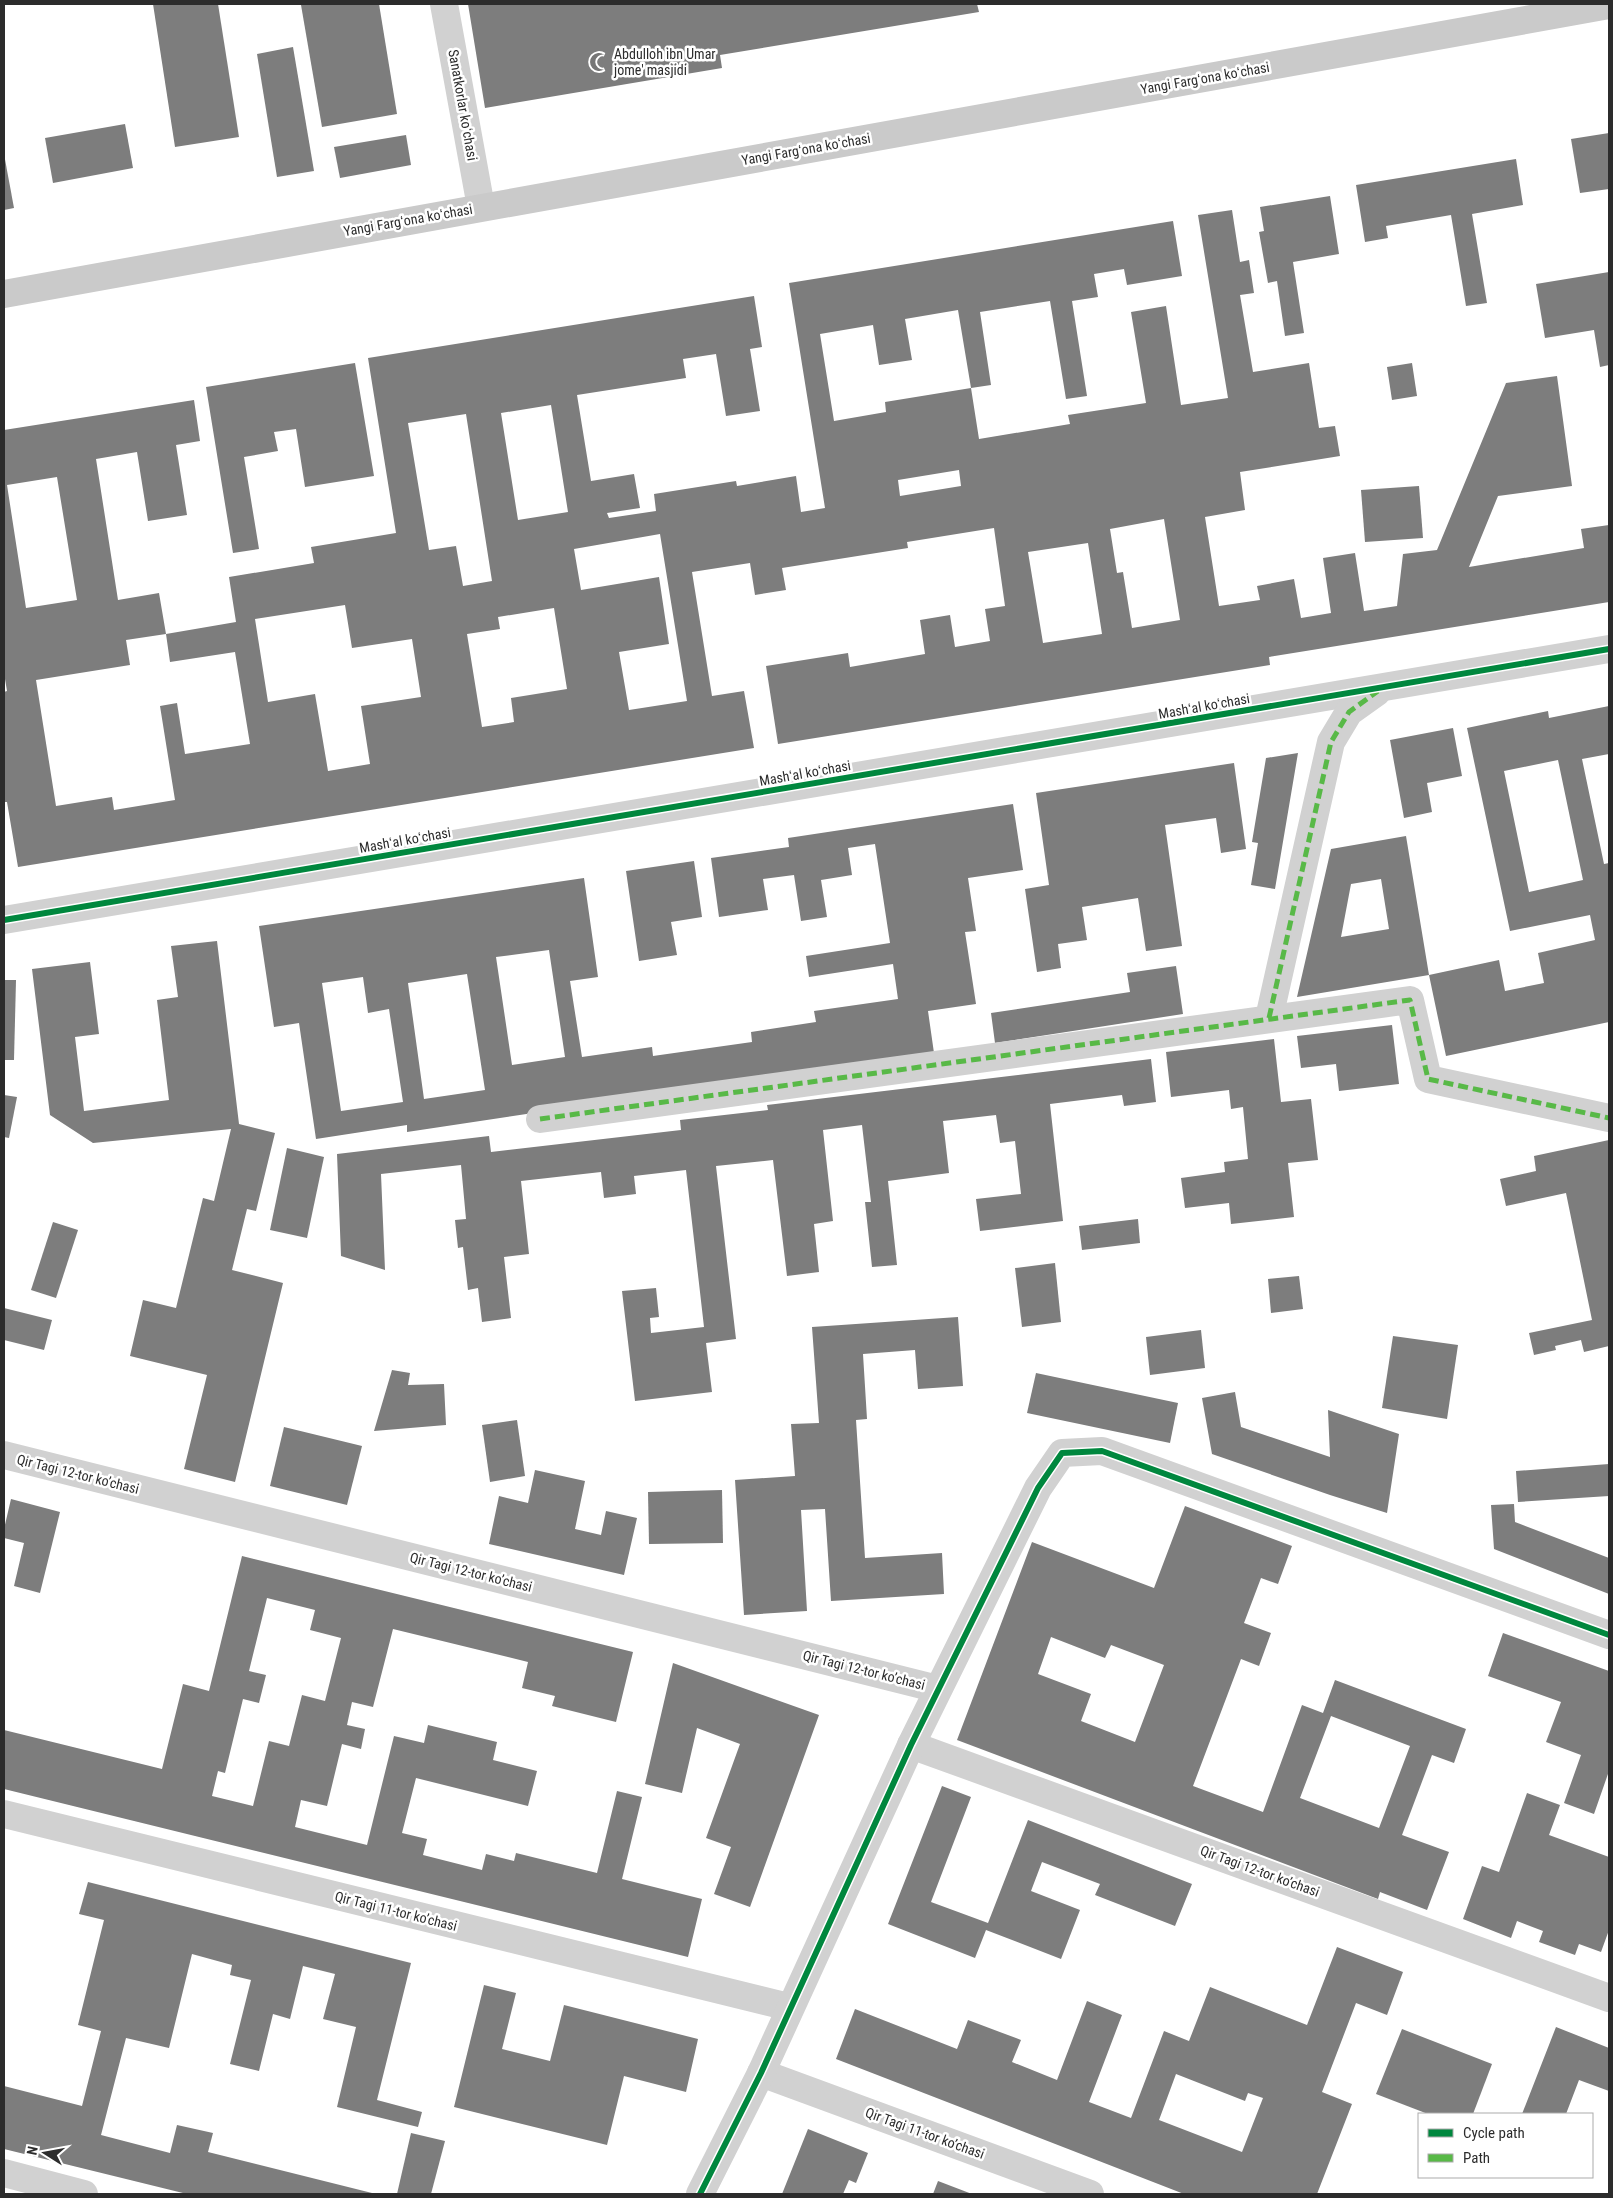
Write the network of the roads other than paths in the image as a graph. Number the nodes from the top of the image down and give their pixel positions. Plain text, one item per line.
1 (444, 4) edge
2 (1609, 5) edge
3 (1579, 7) edge
4 (481, 207) junction
5 (4, 294) edge
6 (1609, 649) edge
7 (1380, 689) junction
8 (4, 920) edge
9 (1269, 1018) junction
10 (1609, 1118) edge
11 (540, 1119) dead end
12 (4, 1455) edge
13 (1609, 1635) edge
14 (938, 1689) junction
15 (911, 1745) junction
16 (4, 1814) edge
17 (1609, 1998) edge
18 (789, 2007) junction
19 (760, 2072) junction
20 (4, 2173) edge
21 (84, 2194) edge
22 (700, 2194) edge
23 (1090, 2194) edge

1 - 4 street, Sanatkorlar koʻchasi
2 - 3 main road, Yangi Fargʻona koʻchasi
3 - 4 main road, Yangi Fargʻona koʻchasi
4 - 5 main road, Yangi Fargʻona koʻchasi
6 - 7 street, Mashʻal koʻchasi
7 - 8 street, Mashʻal koʻchasi
7 - 9 street
9 - 10 street
9 - 11 street
12 - 14 street, Qir Tagi 12-tor koʼchasi
13 - 14 street
14 - 15 street
15 - 17 street, Qir Tagi 12-tor koʼchasi
15 - 18 street
16 - 18 street, Qir Tagi 11-tor koʼchasi
18 - 19 street
19 - 22 street
19 - 23 street, Qir Tagi 11-tor koʼchasi
20 - 21 street

